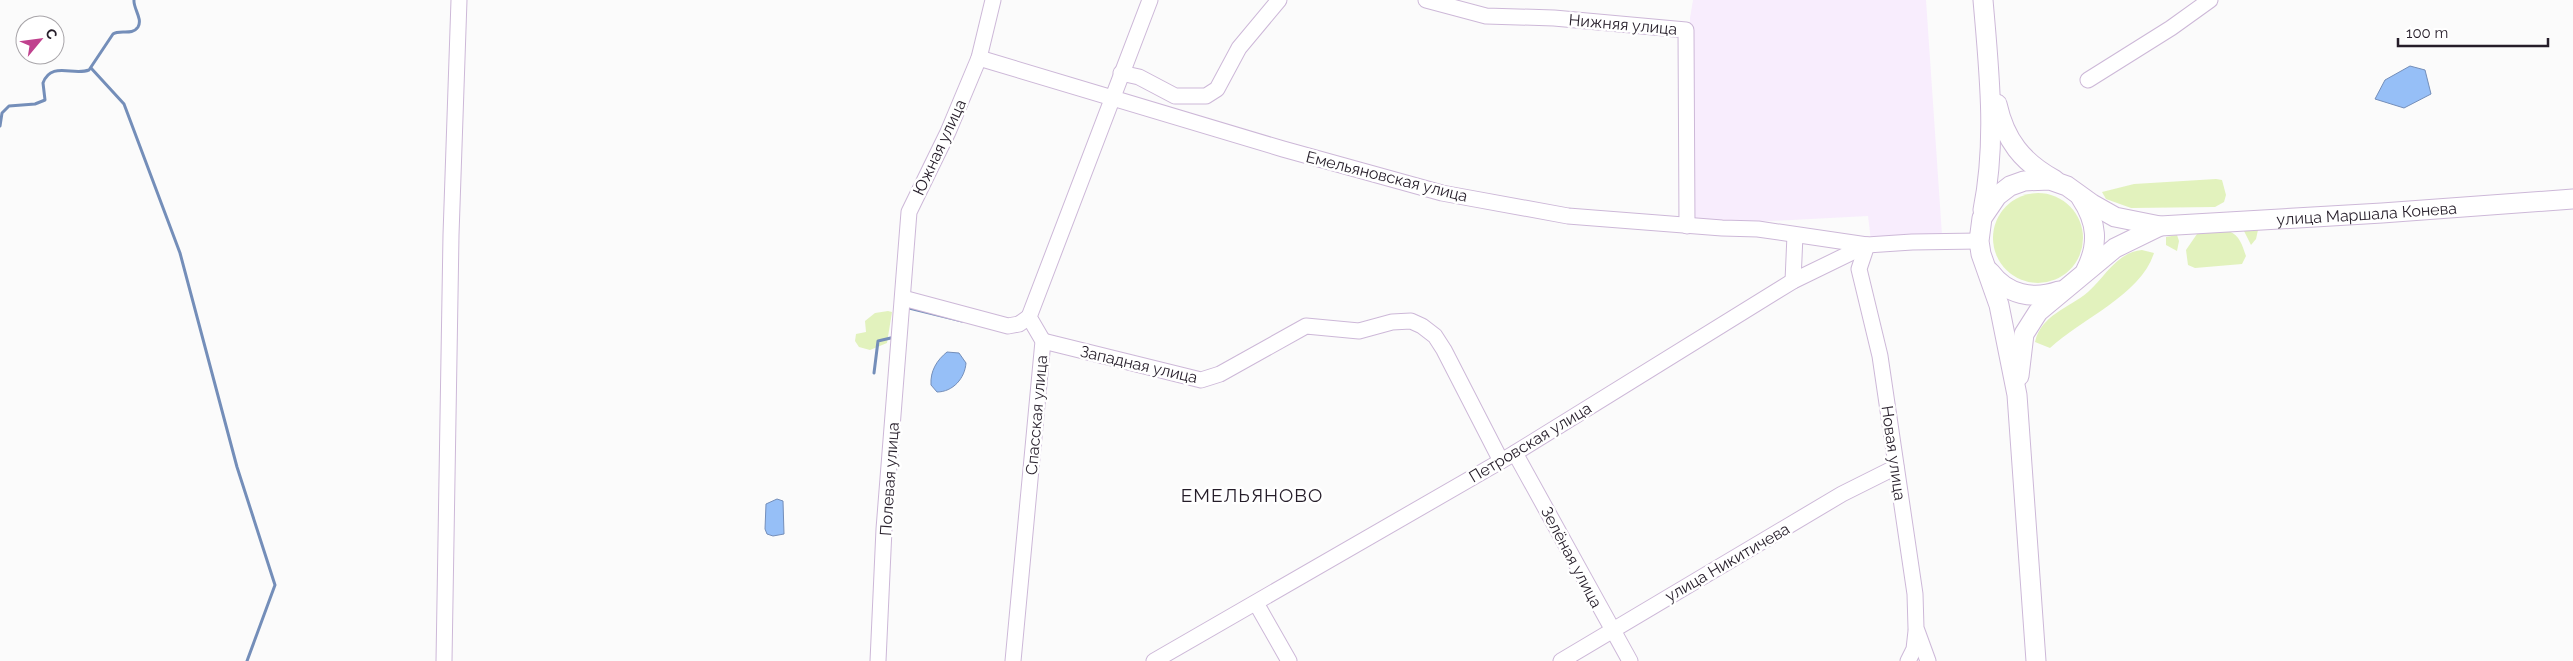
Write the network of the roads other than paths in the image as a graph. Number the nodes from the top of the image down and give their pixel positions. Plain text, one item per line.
1 (459, 0) edge
2 (993, 0) edge
3 (1150, 0) edge
4 (1279, 0) edge
5 (1426, 0) edge
6 (1983, 0) edge
7 (2210, 0) edge
8 (978, 58) junction
9 (1988, 63) junction
10 (1121, 73) junction
11 (2088, 80) dead end
12 (1112, 97) junction
13 (2060, 183) junction
14 (2080, 196) junction
15 (2573, 200) edge
16 (1687, 226) junction
17 (2160, 226) junction
18 (1795, 235) junction
19 (1979, 242) junction
20 (1867, 245) junction
21 (2078, 279) junction
22 (1793, 281) junction
23 (2063, 290) junction
24 (904, 298) junction
25 (1029, 317) junction
26 (1043, 341) junction
27 (2017, 395) junction
28 (1515, 453) junction
29 (1501, 461) junction
30 (1896, 467) junction
31 (1256, 603) junction
32 (1916, 628) junction
33 (1612, 630) junction
34 (444, 661) edge
35 (878, 661) edge
36 (1013, 661) edge
37 (1154, 661) edge
38 (1288, 661) edge
39 (1561, 661) edge
40 (1630, 661) edge
41 (1908, 661) edge
42 (1928, 661) edge
43 (2036, 661) edge

1 - 34 street
2 - 8 street, Южная улица
3 - 10 street
4 - 10 street
5 - 16 street, Нижняя улица
6 - 9 main road
7 - 11 street
8 - 12 street, Емельяновская улица
8 - 24 street, Южная улица
9 - 13 main road
9 - 19 main road
10 - 12 street
12 - 16 street, Емельяновская улица
12 - 25 street
13 - 14 main road
13 - 19 main road
14 - 17 main road
14 - 21 main road
15 - 17 main road, улица Маршала Конева
16 - 18 street, Емельяновская улица
17 - 21 main road
18 - 20 street, Емельяновская улица
18 - 22 street
19 - 20 street, Петровская улица
19 - 23 main road
19 - 27 main road
20 - 22 street, Петровская улица
20 - 30 street, Новая улица
21 - 23 main road
22 - 28 street, Петровская улица
23 - 27 main road
24 - 25 street
24 - 35 street, Полевая улица
25 - 26 street, Спасская улица
26 - 29 street, Западная улица
26 - 36 street, Спасская улица
27 - 43 main road
28 - 29 street, Петровская улица
28 - 33 street, Зелёная улица
29 - 31 street, Петровская улица
30 - 32 street, Новая улица
30 - 33 street, улица Никитичева
31 - 37 street, Петровская улица
31 - 38 street
32 - 41 street
32 - 42 street, Новая улица
33 - 39 street, улица Никитичева
33 - 40 street, Зелёная улица

